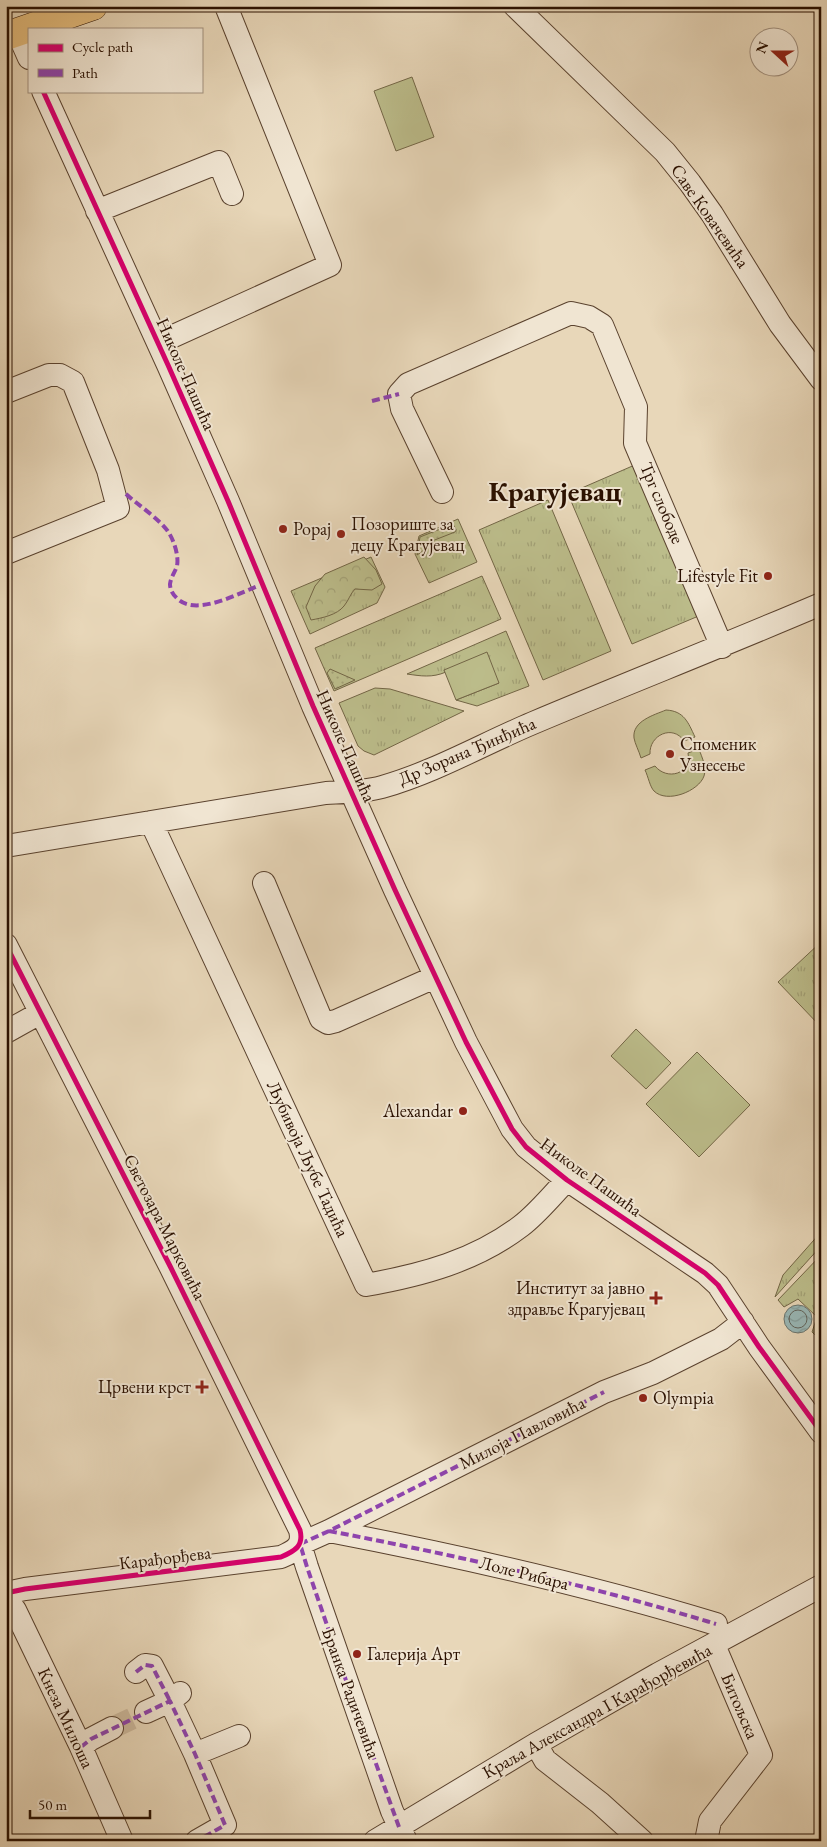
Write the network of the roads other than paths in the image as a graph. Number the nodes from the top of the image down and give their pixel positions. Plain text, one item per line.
1 (93, 6) edge
2 (226, 6) edge
3 (515, 6) edge
4 (28, 28) edge
5 (29, 28) edge
6 (12, 34) edge
7 (28, 57) edge
8 (43, 92) edge
9 (232, 194) dead end
10 (97, 211) junction
11 (158, 344) junction
12 (821, 379) edge
13 (6, 392) edge
14 (442, 492) dead end
15 (6, 553) edge
16 (821, 604) edge
17 (722, 647) junction
18 (352, 792) junction
19 (151, 822) junction
20 (6, 846) edge
21 (264, 883) dead end
22 (6, 945) edge
23 (435, 977) junction
24 (40, 1013) junction
25 (6, 1032) edge
26 (567, 1180) junction
27 (743, 1322) junction
28 (821, 1432) edge
29 (329, 1531) junction
30 (298, 1533) junction
31 (821, 1586) edge
32 (6, 1593) edge
33 (6, 1598) edge
34 (715, 1635) junction
35 (136, 1672) dead end
36 (175, 1697) junction
37 (146, 1712) tunnel mouth
38 (112, 1728) tunnel mouth
39 (238, 1736) dead end
40 (536, 1744) junction
41 (81, 1747) junction
42 (195, 1754) junction
43 (402, 1834) edge
44 (122, 1841) edge
45 (197, 1841) edge
46 (375, 1841) edge
47 (642, 1841) edge
48 (706, 1841) edge

1 - 5 main road
2 - 11 street
3 - 12 street, Саве Ковачевића
4 - 6 main road
6 - 7 street
8 - 10 street, Николе Пашића
9 - 10 street
10 - 11 street, Николе Пашића
11 - 18 street, Николе Пашића
13 - 15 street
14 - 17 street, Трг слободе
16 - 17 street, Др Зорана Ђинђића
17 - 18 street, Др Зорана Ђинђића
18 - 19 street, Др Зорана Ђинђића
18 - 23 street, Николе Пашића
19 - 20 street, Др Зорана Ђинђића
19 - 26 street, Љубивоја Љубе Тадића
21 - 23 street
22 - 24 street, Светозара Марковића
23 - 26 street, Николе Пашића
24 - 25 street
24 - 30 street, Светозара Марковића
26 - 27 street, Николе Пашића
27 - 28 street, Николе Пашића
27 - 29 street, Милоја Павловића
29 - 30 street, Милоја Павловића
29 - 34 street, Лоле Рибара
30 - 32 street, Карађорђева
30 - 43 street, Бранка Радичевића
31 - 34 street, Краља Александра I Карађорђевића
33 - 41 street, Кнеза Милоша
34 - 40 street, Краља Александра I Карађорђевића
34 - 48 street, Битољска
35 - 36 street
36 - 37 street
36 - 42 street
38 - 41 street
39 - 42 street
40 - 43 street, Краља Александра I Карађорђевића
40 - 47 street
41 - 44 street, Кнеза Милоша
42 - 45 street
43 - 46 street, Краља Александра I Карађорђевића

